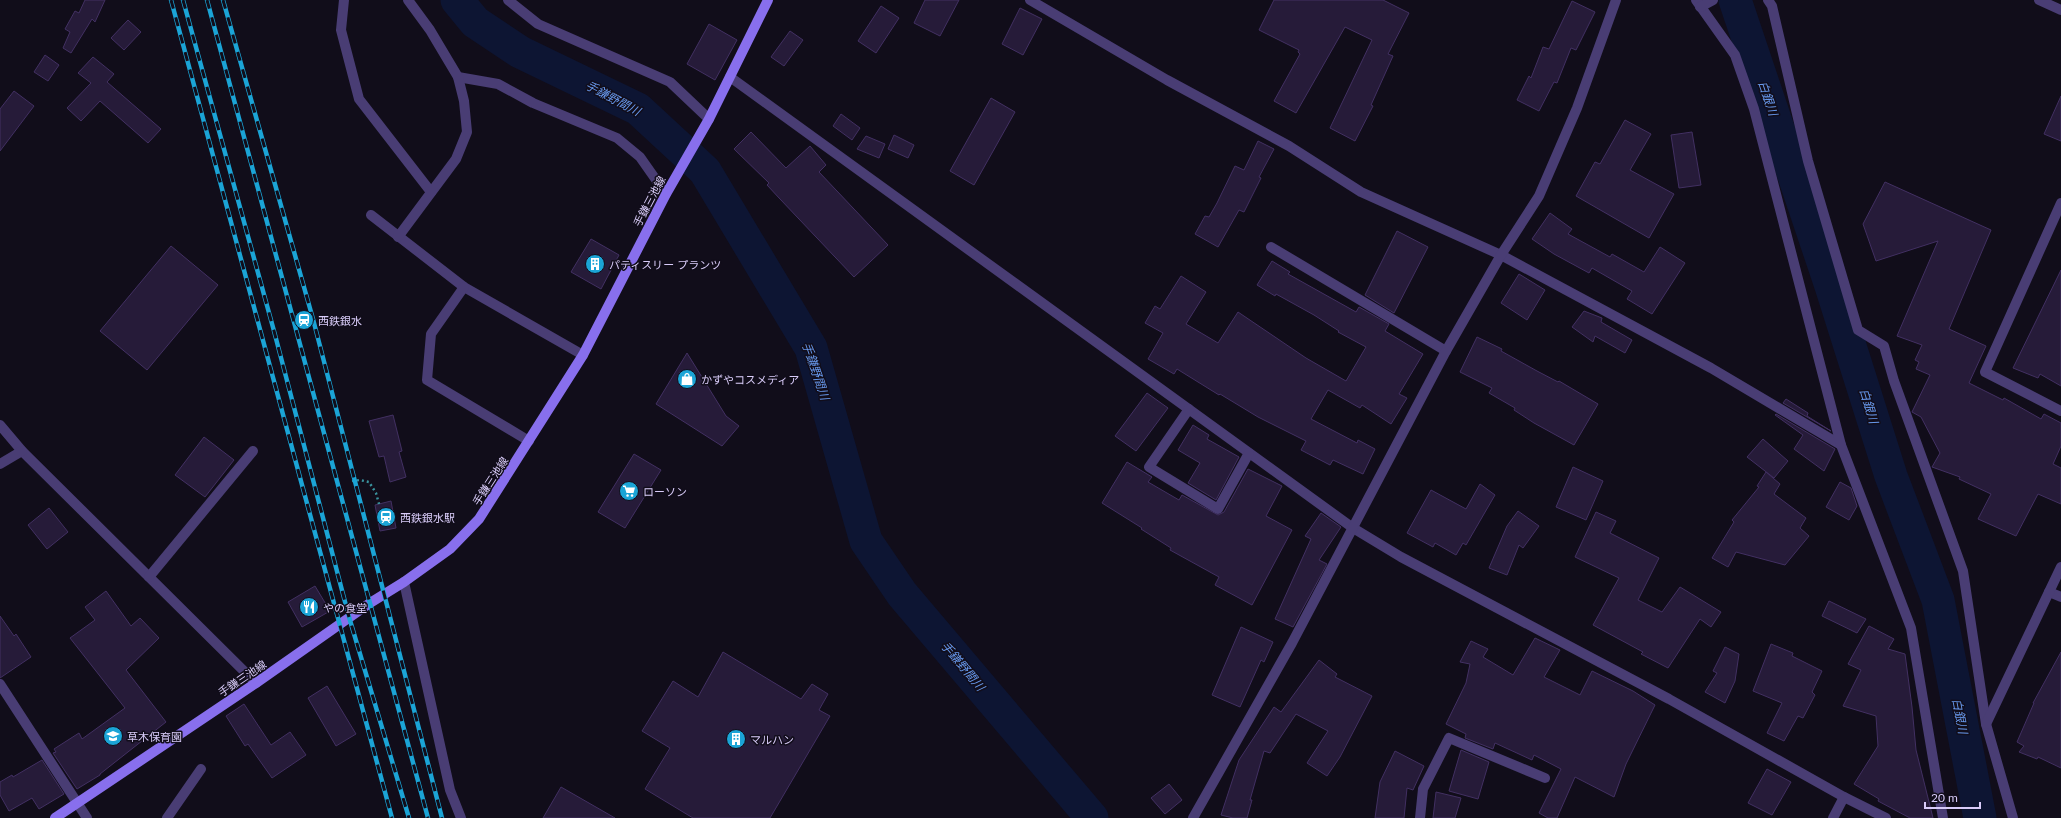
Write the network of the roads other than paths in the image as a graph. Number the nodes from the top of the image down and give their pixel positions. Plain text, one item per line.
1 (344, 0) edge
2 (408, 0) edge
3 (508, 0) edge
4 (768, 0) edge
5 (1030, 0) edge
6 (1616, 0) edge
7 (1691, 0) edge
8 (1713, 0) edge
9 (1768, 0) edge
10 (2039, 0) edge
11 (1698, 4) edge
12 (2061, 10) edge
13 (458, 77) junction
14 (730, 77) junction
15 (708, 119) junction
16 (431, 192) junction
17 (666, 194) junction
18 (2061, 203) edge
19 (371, 215) dead end
20 (398, 237) junction
21 (1271, 246) dead end
22 (1502, 255) junction
23 (464, 287) junction
24 (1446, 351) junction
25 (583, 354) junction
26 (1189, 409) junction
27 (2061, 411) edge
28 (0, 425) edge
29 (529, 441) junction
30 (1841, 445) junction
31 (22, 451) junction
32 (253, 451) dead end
33 (1249, 453) junction
34 (0, 464) edge
35 (1353, 528) junction
36 (2061, 567) edge
37 (149, 577) junction
38 (404, 582) junction
39 (2049, 592) junction
40 (2061, 597) edge
41 (256, 683) junction
42 (0, 684) edge
43 (1986, 724) junction
44 (201, 769) dead end
45 (1545, 778) dead end
46 (1844, 797) junction
47 (78, 803) junction
48 (55, 818) edge
49 (87, 818) edge
50 (167, 818) edge
51 (461, 818) edge
52 (1193, 818) edge
53 (1420, 818) edge
54 (1833, 818) edge
55 (1886, 818) edge
56 (1943, 818) edge
57 (2014, 818) edge

1 - 16 street
2 - 13 street
3 - 15 street
4 - 14 main road, 手鎌三池線
5 - 22 street
6 - 22 street
7 - 11 street
8 - 11 street
9 - 43 street
10 - 12 street
11 - 30 street
13 - 16 street
13 - 17 street
14 - 15 main road, 手鎌三池線
14 - 26 street
15 - 17 main road, 手鎌三池線
16 - 20 street
17 - 25 main road, 手鎌三池線
18 - 27 street
19 - 20 street
20 - 23 street
21 - 24 street
22 - 24 street
22 - 30 street
23 - 25 street
23 - 29 street
24 - 35 street
25 - 29 main road, 手鎌三池線
26 - 33 street
26 - 33 street
28 - 31 street
29 - 38 main road, 手鎌三池線
30 - 56 street
31 - 34 street
31 - 37 street
32 - 37 street
33 - 35 street
35 - 46 street
35 - 52 street
36 - 39 street
37 - 41 street
38 - 41 main road, 手鎌三池線
38 - 51 street
39 - 40 street
39 - 43 street
41 - 47 main road, 手鎌三池線
42 - 47 street
43 - 57 street
44 - 50 street
45 - 53 street
46 - 54 street
46 - 55 street
47 - 48 main road, 手鎌三池線
47 - 49 street

